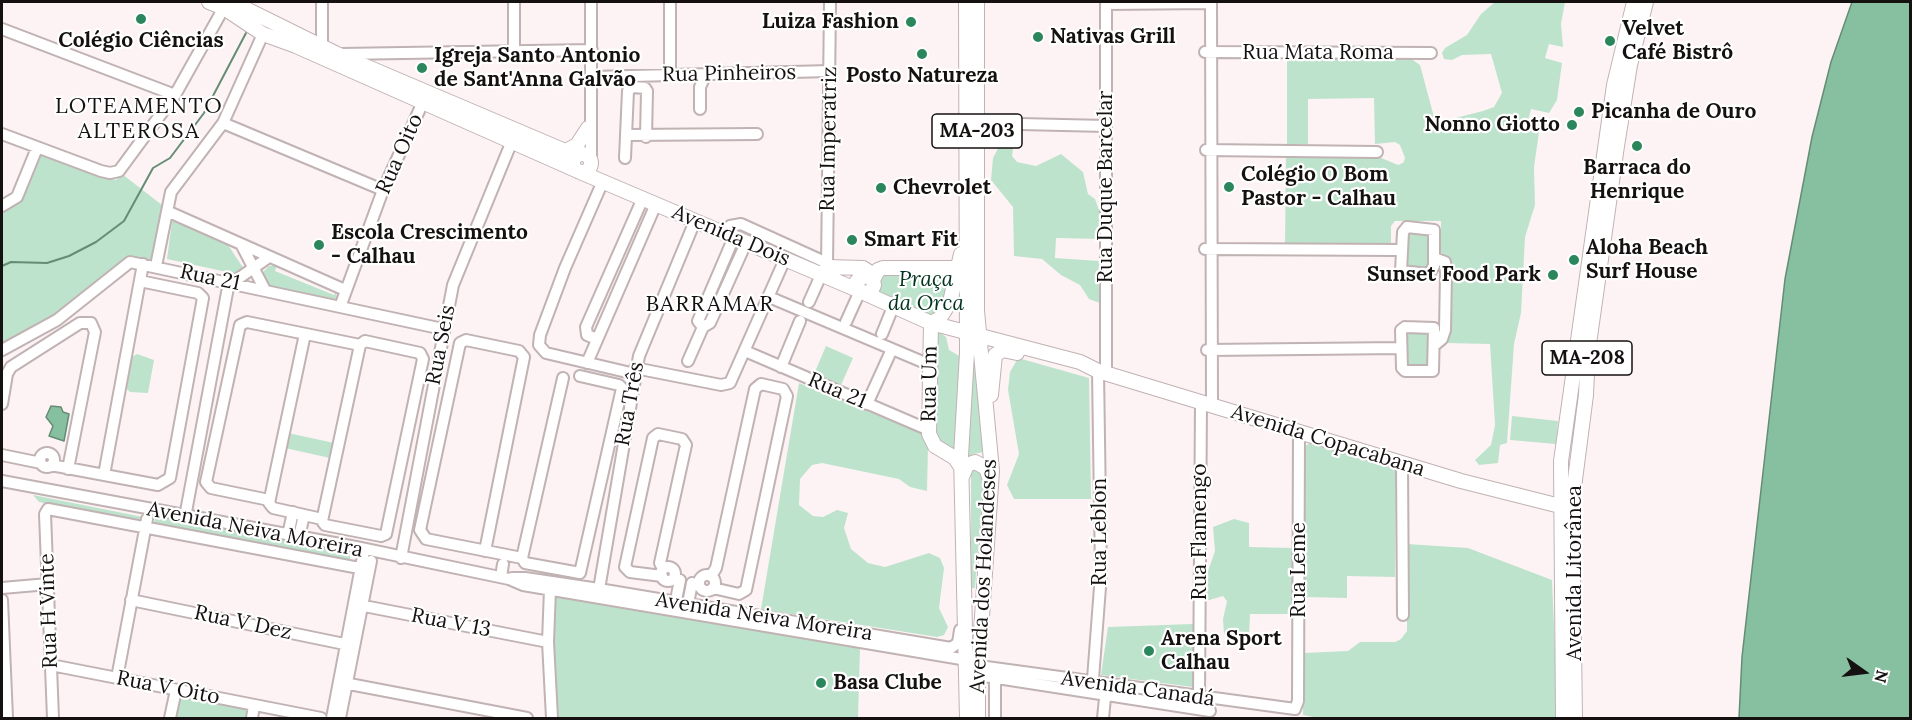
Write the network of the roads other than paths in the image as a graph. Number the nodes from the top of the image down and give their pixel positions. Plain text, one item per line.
1 (209, 2) edge
2 (322, 2) edge
3 (514, 2) edge
4 (591, 2) edge
5 (670, 2) edge
6 (830, 2) edge
7 (966, 2) edge
8 (977, 2) edge
9 (1207, 2) edge
10 (1634, 2) edge
11 (1646, 2) edge
12 (1106, 3) edge
13 (228, 4) edge
14 (2, 29) edge
15 (263, 34) junction
16 (322, 47) junction
17 (592, 50) junction
18 (514, 52) junction
19 (1208, 52) junction
20 (1431, 53) dead end
21 (338, 54) junction
22 (830, 71) junction
23 (706, 74) junction
24 (670, 75) junction
25 (592, 77) junction
26 (637, 81) junction
27 (175, 95) junction
28 (423, 102) junction
29 (700, 109) dead end
30 (591, 110) junction
31 (223, 123) junction
32 (977, 123) junction
33 (1106, 126) junction
34 (588, 129) joint
35 (757, 134) dead end
36 (2, 135) edge
37 (627, 135) junction
38 (646, 137) junction
39 (512, 141) junction
40 (37, 148) junction
41 (1208, 150) junction
42 (1377, 152) dead end
43 (625, 158) dead end
44 (580, 161) junction
45 (603, 181) junction
46 (383, 190) junction
47 (643, 198) junction
48 (656, 204) junction
49 (2, 206) edge
50 (169, 212) junction
51 (695, 221) junction
52 (735, 237) junction
53 (241, 244) junction
54 (1208, 249) junction
55 (1402, 250) junction
56 (269, 257) junction
57 (1434, 258) junction
58 (785, 259) junction
59 (143, 264) junction
60 (967, 266) junction
61 (156, 267) junction
62 (253, 268) junction
63 (825, 270) junction
64 (140, 281) junction
65 (230, 283) junction
66 (869, 288) junction
67 (265, 290) junction
68 (345, 290) junction
69 (769, 297) junction
70 (809, 302) dead end
71 (340, 307) junction
72 (894, 307) junction
73 (800, 321) dead end
74 (846, 322) dead end
75 (931, 323) junction
76 (443, 329) junction
77 (305, 334) junction
78 (882, 334) dead end
79 (973, 334) junction
80 (597, 339) junction
81 (1436, 344) junction
82 (360, 345) junction
83 (1401, 348) junction
84 (892, 349) junction
85 (2, 350) edge
86 (1209, 350) junction
87 (745, 351) junction
88 (688, 361) dead end
89 (587, 363) junction
90 (930, 365) junction
91 (781, 367) junction
92 (635, 371) junction
93 (1102, 372) junction
94 (580, 376) dead end
95 (563, 378) dead end
96 (2, 404) edge
97 (867, 404) junction
98 (1206, 404) junction
99 (1568, 409) junction
100 (929, 430) junction
101 (1299, 432) junction
102 (990, 449) junction
103 (1578, 449) junction
104 (2, 455) edge
105 (1402, 463) junction
106 (961, 467) junction
107 (68, 469) junction
108 (104, 475) junction
109 (2, 481) edge
110 (962, 482) junction
111 (991, 487) junction
112 (269, 500) junction
113 (1560, 506) junction
114 (148, 510) junction
115 (298, 514) junction
116 (185, 517) junction
117 (322, 519) junction
118 (145, 526) junction
119 (294, 536) junction
120 (485, 550) junction
121 (369, 552) junction
122 (401, 558) junction
123 (522, 558) junction
124 (498, 564) dead end
125 (366, 567) junction
126 (662, 572) junction
127 (500, 577) junction
128 (677, 579) junction
129 (712, 582) junction
130 (964, 583) junction
131 (48, 584) junction
132 (696, 584) junction
133 (2, 588) edge
134 (550, 589) junction
135 (598, 593) junction
136 (2, 600) edge
137 (131, 600) junction
138 (358, 605) junction
139 (675, 607) junction
140 (687, 608) junction
141 (1403, 615) dead end
142 (548, 642) junction
143 (350, 645) junction
144 (51, 665) junction
145 (975, 667) junction
146 (995, 673) junction
147 (117, 678) junction
148 (343, 683) junction
149 (1092, 687) junction
150 (1106, 689) junction
151 (176, 690) junction
152 (1199, 697) junction
153 (1212, 699) junction
154 (254, 705) junction
155 (1296, 708) joint
156 (1210, 715) edge
157 (7, 718) edge
158 (53, 718) edge
159 (170, 718) edge
160 (252, 718) edge
161 (321, 718) edge
162 (332, 718) edge
163 (340, 718) edge
164 (527, 718) edge
165 (552, 718) edge
166 (967, 718) edge
167 (978, 718) edge
168 (995, 718) edge
169 (1103, 718) edge
170 (1563, 718) edge
171 (1575, 718) edge

1 - 13 main road
2 - 16 street
3 - 18 street
4 - 17 street
5 - 24 street
6 - 22 street, Rua Imperatriz
7 - 60 main road, MA-203
8 - 32 main road, Avenida dos Holandeses / MA-203
9 - 12 street
9 - 19 street, Rua Flamengo
10 - 99 main road, Avenida Litorânea / MA-208
11 - 103 main road, Avenida Litorânea / MA-208
12 - 33 street, Rua Duque Barcelar
13 - 15 main road
13 - 16 main road
13 - 27 street
14 - 27 street
15 - 28 main road
15 - 31 street
16 - 21 main road
17 - 18 street
17 - 25 street
18 - 21 street
19 - 20 street, Rua Mata Roma
19 - 41 street, Rua Flamengo
21 - 44 main road
22 - 23 street, Rua Pinheiros
22 - 63 street, Rua Imperatriz
23 - 24 street, Rua Pinheiros
23 - 29 street
24 - 26 street, Rua Pinheiros
25 - 26 street, Rua Pinheiros
25 - 30 street
26 - 37 street
26 - 38 street
27 - 40 street
28 - 39 main road
28 - 46 street, Rua Oito
30 - 34 street
30 - 44 street
31 - 46 street
31 - 50 street
32 - 33 street
32 - 60 main road, Avenida dos Holandeses / MA-203
33 - 93 street, Rua Duque Barcelar
34 - 44 main road
35 - 38 street
36 - 40 street
37 - 38 street
37 - 43 street
39 - 44 main road
39 - 76 street, Rua Seis
40 - 49 street
41 - 42 street
41 - 54 street, Rua Flamengo
44 - 45 main road, Avenida Dois
45 - 47 main road, Avenida Dois
45 - 89 street
46 - 68 street, Rua Oito
47 - 48 main road, Avenida Dois
47 - 80 street
48 - 51 main road, Avenida Dois
48 - 80 street
50 - 53 street
50 - 61 street
51 - 52 main road, Avenida Dois
51 - 92 street, Rua Três
52 - 58 main road, Avenida Dois
52 - 63 street
52 - 88 street
53 - 56 street
53 - 62 street
54 - 55 street
54 - 86 street, Rua Flamengo
55 - 57 street
55 - 57 street
56 - 62 street
56 - 68 street
57 - 81 street
58 - 63 main road, Avenida Dois
58 - 69 street
59 - 61 street, Rua 21
59 - 64 street
59 - 85 street, Rua 21
60 - 66 main road
60 - 75 main road
60 - 79 main road, Avenida dos Holandeses / MA-203
61 - 65 street, Rua 21
62 - 65 street
62 - 67 street
63 - 66 main road, Avenida Dois
63 - 66 main road
63 - 70 street
64 - 108 street
64 - 108 street
65 - 67 street, Rua 21
65 - 116 street
66 - 72 main road, Avenida Dois
66 - 74 street
67 - 71 street, Rua 21
68 - 71 street, Rua Oito
69 - 84 street
69 - 87 street
71 - 76 street, Rua 21
72 - 75 main road, Avenida Dois
72 - 78 street
73 - 91 street
75 - 79 main road, Avenida Dois
75 - 90 main road, Rua Um
76 - 122 street, Rua Seis
77 - 82 street
77 - 112 street
77 - 112 street
79 - 93 main road, Avenida Copacabana
79 - 102 main road, Avenida dos Holandeses / MA-203
79 - 106 main road, Avenida dos Holandeses / MA-203
80 - 89 street
81 - 83 street
81 - 83 street
82 - 117 street
82 - 117 street
83 - 86 street
84 - 90 street
84 - 97 street
86 - 98 street, Rua Flamengo
87 - 91 street, Rua 21
87 - 92 street
89 - 92 street
90 - 100 main road, Rua Um
91 - 97 street, Rua 21
92 - 135 street, Rua Três
93 - 98 main road, Avenida Copacabana
93 - 102 main road, Avenida Copacabana
93 - 149 street, Rua Leblon
94 - 123 street
95 - 123 street
96 - 107 street
97 - 100 street, Rua 21
98 - 101 main road, Avenida Copacabana
98 - 152 street, Rua Flamengo
99 - 103 main road
99 - 113 main road, Avenida Litorânea / MA-208
100 - 106 main road, Rua Um
101 - 105 main road, Avenida Copacabana
101 - 155 street, Rua Leme
102 - 111 main road, Avenida dos Holandeses / MA-203
103 - 171 main road, Avenida Litorânea / MA-208
104 - 107 street
105 - 113 main road, Avenida Copacabana
105 - 141 street
106 - 110 main road, Avenida dos Holandeses / MA-203
107 - 108 street
109 - 114 street, Avenida Neiva Moreira
110 - 111 main road
110 - 130 main road, Avenida dos Holandeses / MA-203
111 - 145 main road, Avenida dos Holandeses / MA-203
112 - 115 street
113 - 170 main road, Avenida Litorânea / MA-208
114 - 116 street, Avenida Neiva Moreira
114 - 118 street
115 - 117 street
115 - 119 street
116 - 119 street, Avenida Neiva Moreira
118 - 125 street
118 - 131 street, Rua H Vinte
118 - 137 street
119 - 121 street, Avenida Neiva Moreira
120 - 120 street
120 - 123 street
121 - 122 street, Avenida Neiva Moreira
121 - 125 street
122 - 127 street, Avenida Neiva Moreira
124 - 127 street
125 - 138 street
126 - 126 street
126 - 128 street
127 - 134 street, Avenida Neiva Moreira
127 - 135 street, Avenida Neiva Moreira
128 - 132 street
128 - 139 street
129 - 129 street
129 - 132 street
130 - 140 street, Avenida Neiva Moreira
130 - 145 main road, Avenida dos Holandeses / MA-203
131 - 133 street
131 - 144 street, Rua H Vinte
132 - 140 street
134 - 135 street, Avenida Neiva Moreira
134 - 142 street
135 - 139 street, Avenida Neiva Moreira
136 - 157 street
137 - 143 street, Rua V Dez
137 - 147 street
138 - 142 street, Rua V 13
138 - 143 street
139 - 140 street, Avenida Neiva Moreira
140 - 145 street, Avenida Neiva Moreira
142 - 165 street
143 - 148 street
144 - 147 street, Rua V Oito
144 - 158 street, Rua H Vinte
145 - 146 street, Avenida Canadá
145 - 166 main road, Avenida dos Holandeses / MA-203
145 - 167 main road, Avenida dos Holandeses / MA-203
146 - 149 street, Avenida Canadá
146 - 168 street
147 - 151 street, Rua V Oito
148 - 162 street
148 - 163 street
148 - 164 street
149 - 150 street, Avenida Canadá
150 - 152 street, Avenida Canadá
150 - 156 street, Avenida Canadá
150 - 169 street
151 - 154 street, Rua V Oito
151 - 159 street
152 - 153 street, Avenida Canadá
153 - 155 street, Avenida Canadá
153 - 156 street
154 - 160 street
154 - 161 street, Rua V Oito

